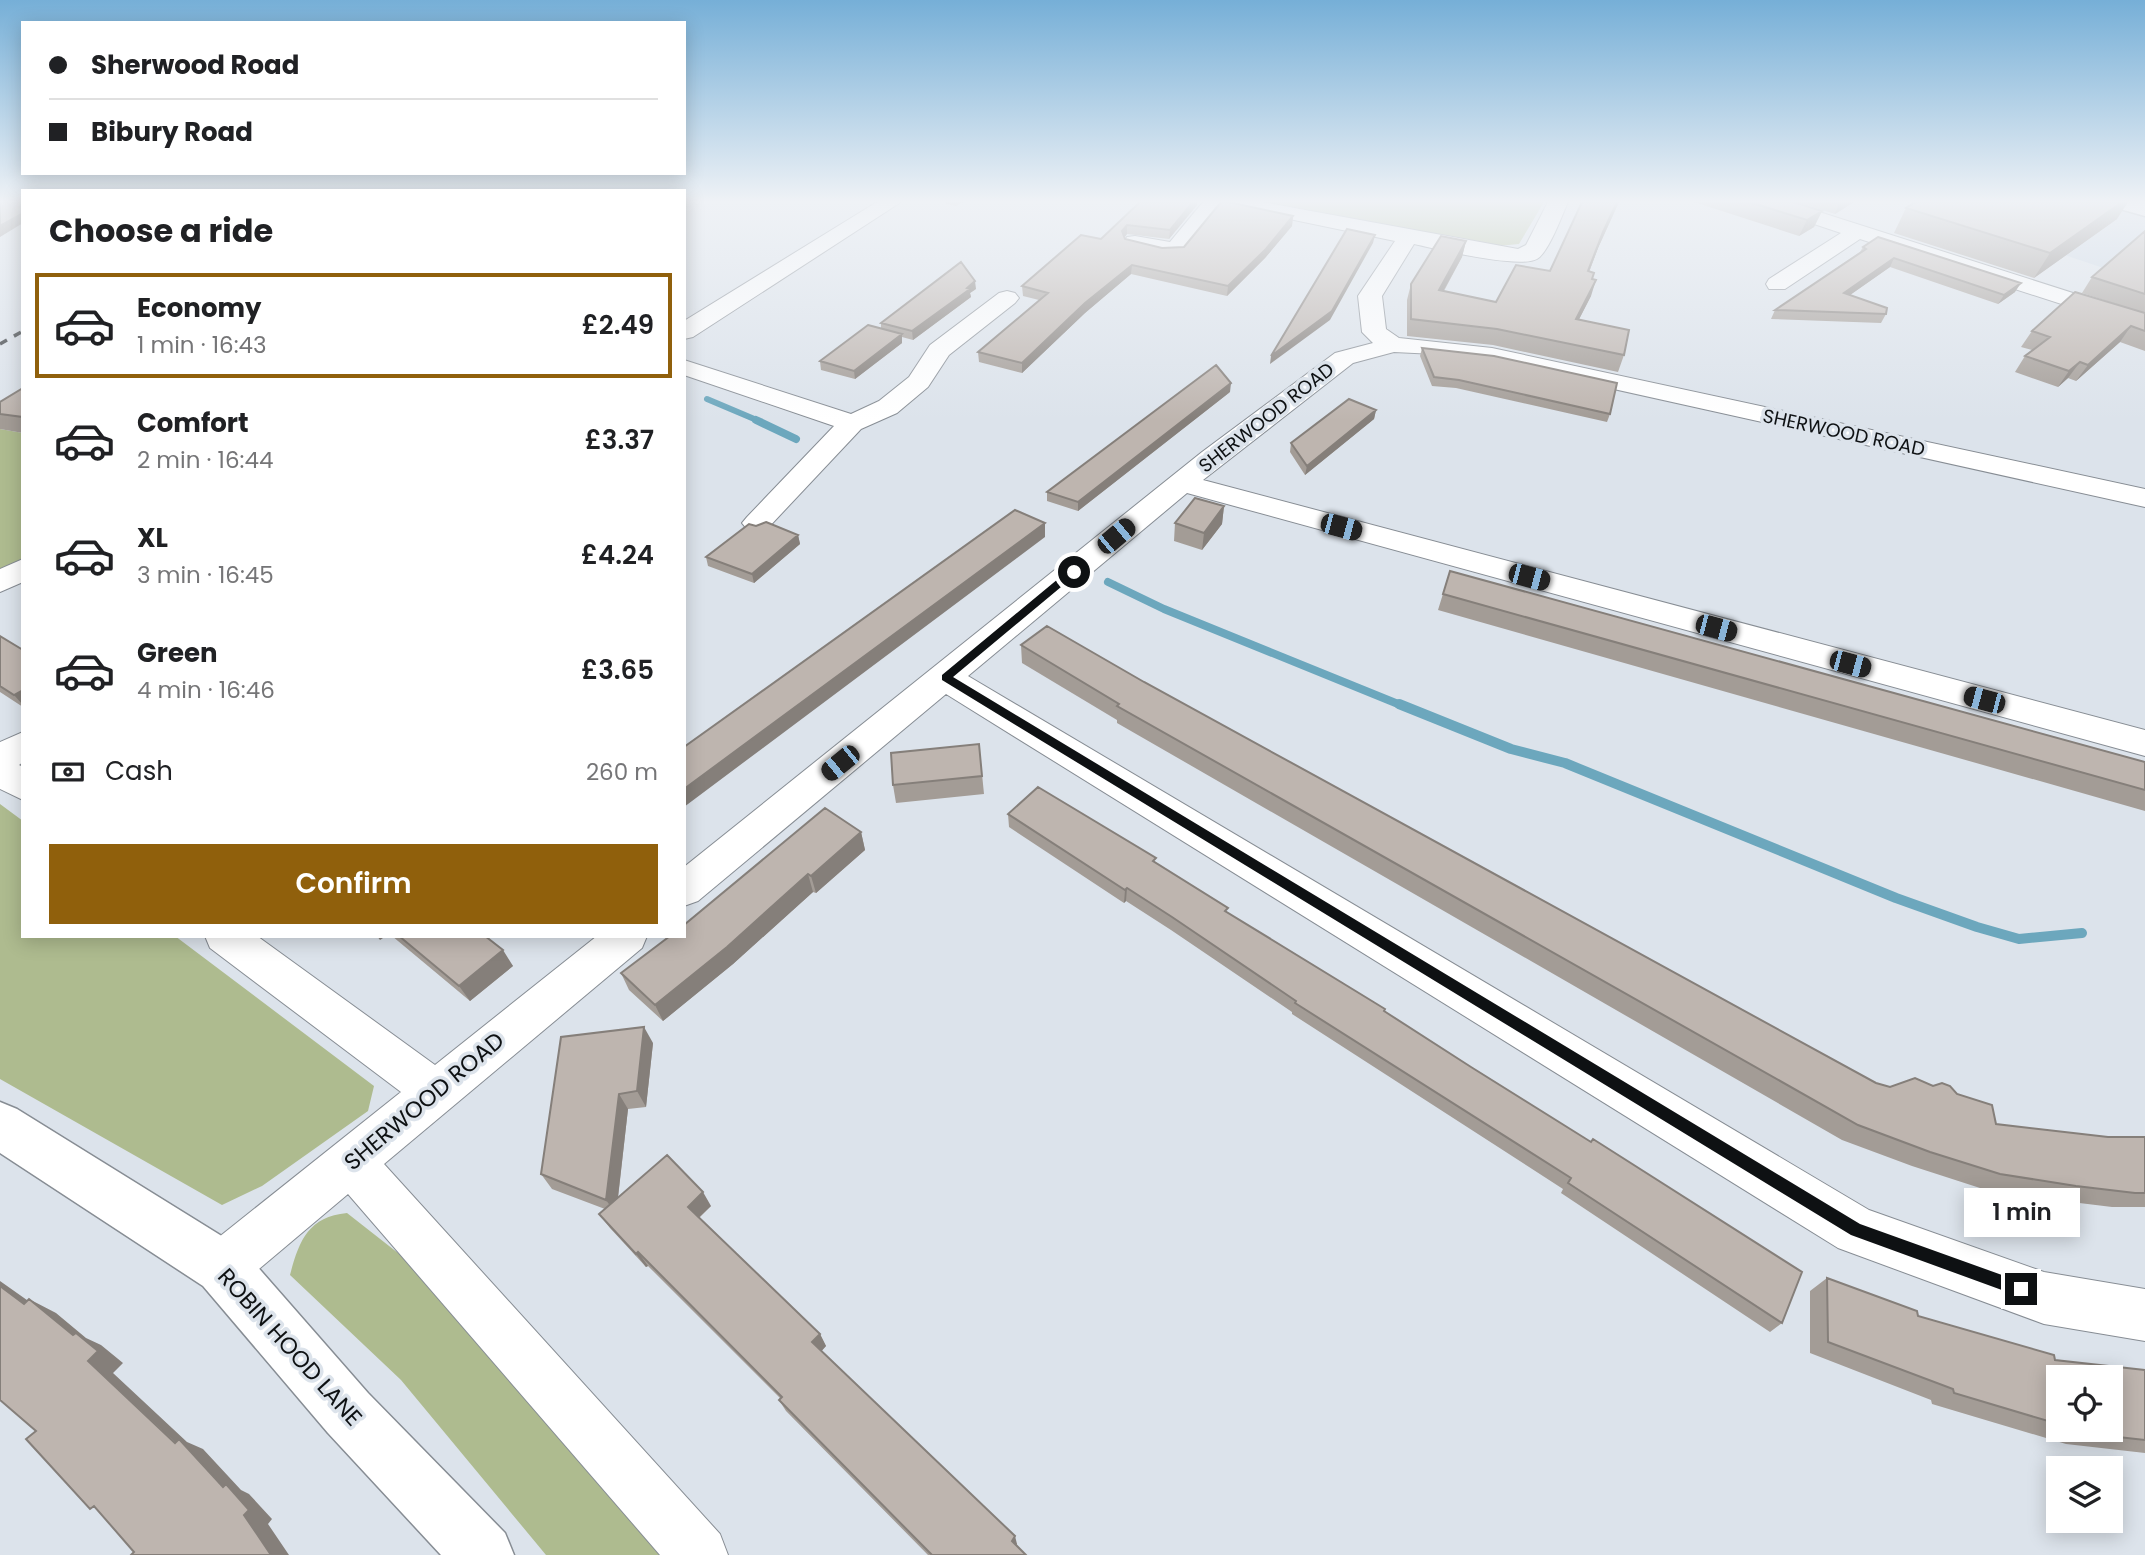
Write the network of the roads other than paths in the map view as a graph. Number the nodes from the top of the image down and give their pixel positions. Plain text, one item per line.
1 (775, 275) edge
2 (1384, 275) edge
3 (1791, 275) edge
4 (1992, 275) edge
5 (1777, 284) dead end
6 (1009, 306) dead end
7 (2145, 324) edge
8 (686, 331) edge
9 (1393, 345) junction
10 (686, 368) edge
11 (852, 423) junction
12 (1181, 483) junction
13 (2145, 498) edge
14 (757, 523) edge
15 (21, 570) edge
16 (0, 582) edge
17 (945, 678) junction
18 (2145, 743) edge
19 (21, 746) edge
20 (0, 759) edge
21 (0, 769) edge
22 (21, 785) edge
23 (686, 888) edge
24 (228, 938) edge
25 (625, 938) edge
26 (435, 1091) junction
27 (0, 1125) edge
28 (351, 1162) junction
29 (222, 1267) junction
30 (2145, 1315) edge
31 (483, 1555) edge
32 (699, 1555) edge

1 - 8 street
2 - 9 street
3 - 5 street
4 - 7 street
6 - 11 street
9 - 12 street, SHERWOOD ROAD
9 - 13 street, SHERWOOD ROAD
10 - 11 street
11 - 14 street
12 - 17 street, SHERWOOD ROAD
12 - 18 street
15 - 16 street
17 - 23 street, SHERWOOD ROAD
17 - 30 street
19 - 20 street
21 - 22 street
24 - 26 street
25 - 26 street, SHERWOOD ROAD
26 - 28 street, SHERWOOD ROAD
27 - 29 main road, ROBIN HOOD LANE
28 - 29 street, SHERWOOD ROAD
28 - 32 street
29 - 31 main road, ROBIN HOOD LANE

